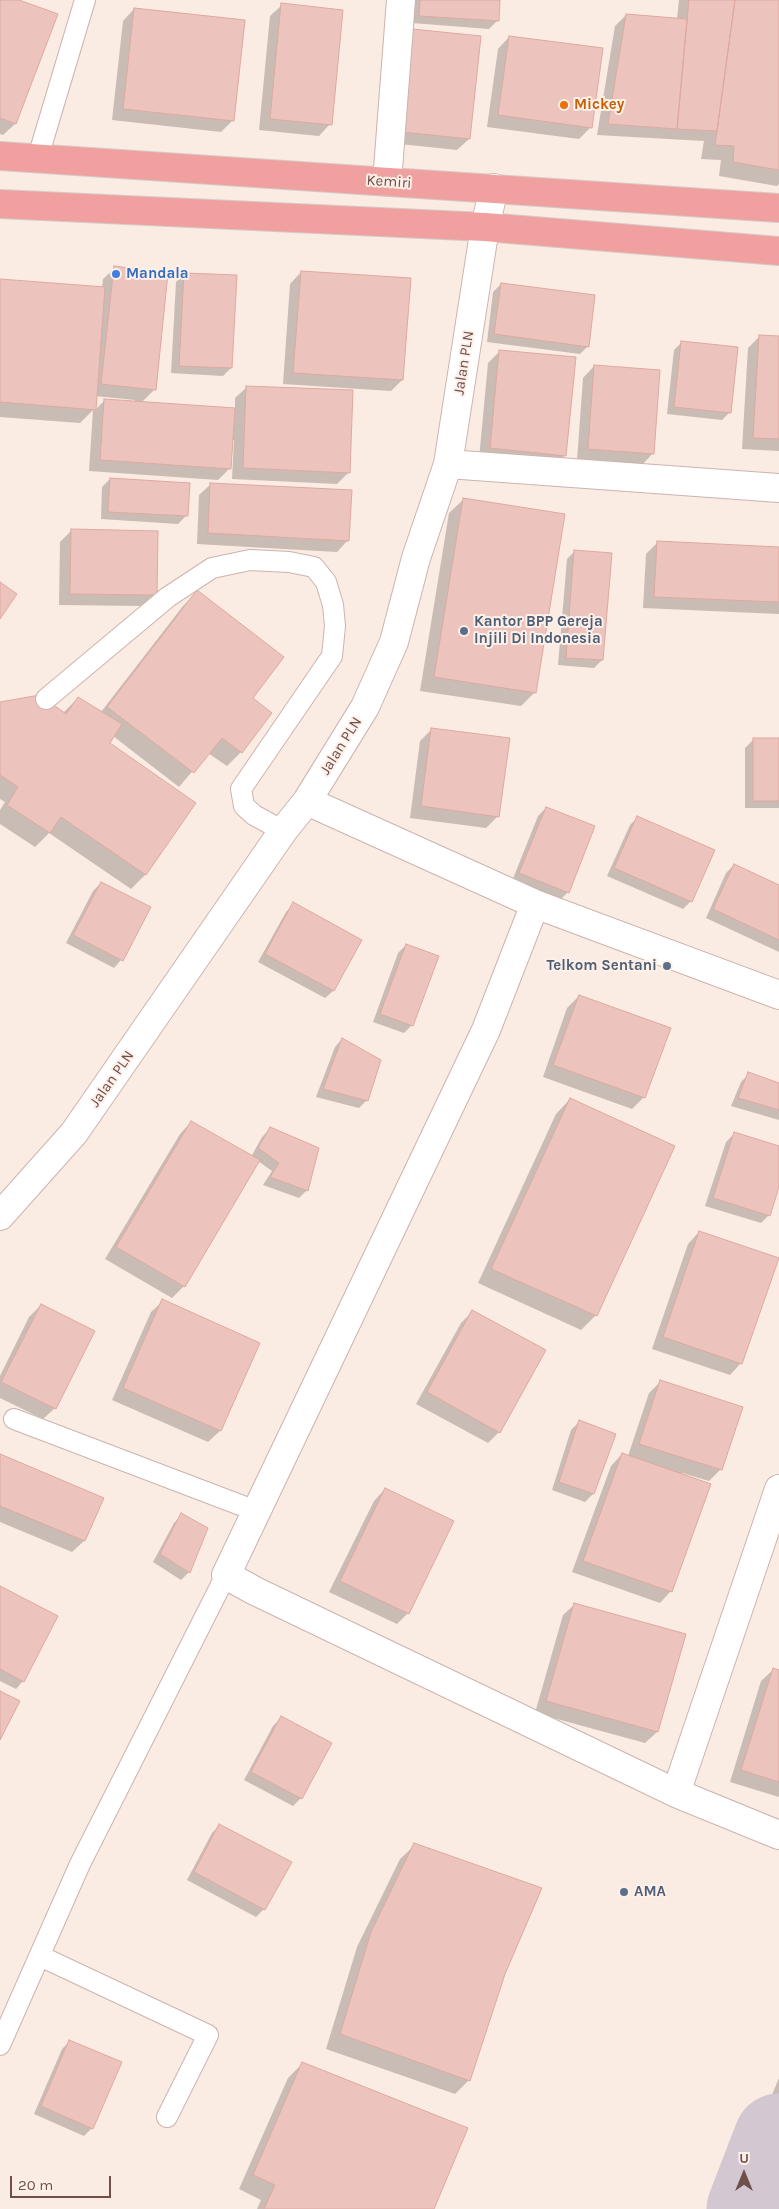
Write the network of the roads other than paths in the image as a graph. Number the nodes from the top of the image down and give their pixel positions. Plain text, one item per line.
1 (85, 0) edge
2 (401, 0) edge
3 (0, 156) edge
4 (38, 157) junction
5 (387, 182) junction
6 (494, 188) junction
7 (0, 204) edge
8 (779, 208) edge
9 (485, 228) junction
10 (779, 252) edge
11 (448, 464) junction
12 (779, 488) edge
13 (46, 699) dead end
14 (307, 801) junction
15 (283, 831) junction
16 (536, 904) junction
17 (779, 995) edge
18 (0, 1216) edge
19 (14, 1419) dead end
20 (779, 1489) edge
21 (256, 1511) junction
22 (226, 1575) junction
23 (676, 1793) junction
24 (779, 1835) edge
25 (40, 1956) junction
26 (0, 2045) edge
27 (167, 2117) dead end

1 - 4 lane
2 - 5 street
3 - 4 highway, Kemiri
4 - 5 highway, Kemiri
5 - 6 highway, Kemiri
6 - 8 highway, Kemiri
6 - 9 street, Jalan PLN
7 - 9 highway
9 - 10 highway
9 - 11 street, Jalan PLN
11 - 12 street
11 - 14 street, Jalan PLN
13 - 15 lane
14 - 15 street, Jalan PLN
14 - 16 street
15 - 18 street, Jalan PLN
16 - 17 street
16 - 21 street
19 - 21 lane
20 - 23 street
21 - 22 street
22 - 23 street
22 - 25 lane
23 - 24 street
25 - 26 lane
25 - 27 lane

